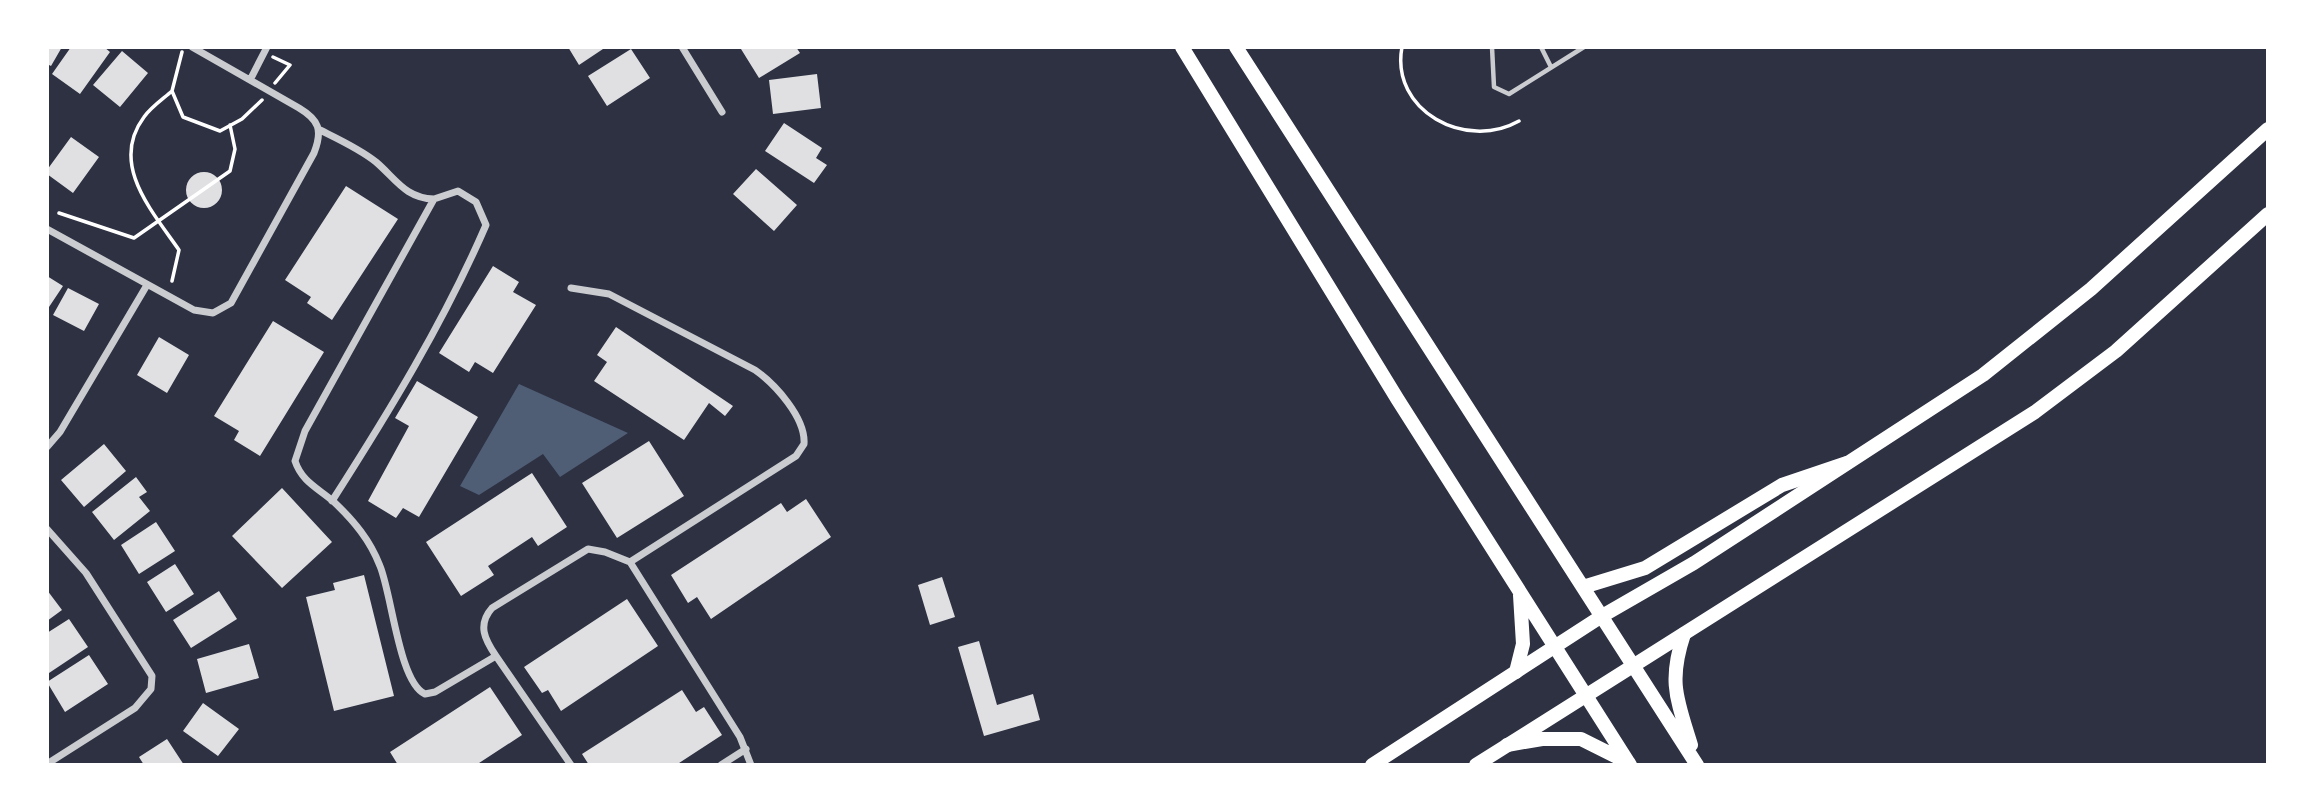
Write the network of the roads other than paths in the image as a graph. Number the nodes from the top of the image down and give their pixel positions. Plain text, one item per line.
1 (192, 47) edge
2 (216, 47) edge
3 (267, 47) edge
4 (682, 47) edge
5 (1236, 47) edge
6 (1492, 47) edge
7 (1541, 47) edge
8 (1584, 47) edge
9 (1189, 50) edge
10 (211, 58) junction
11 (1551, 67) junction
12 (250, 80) junction
13 (722, 112) dead end
14 (2268, 129) edge
15 (320, 130) junction
16 (433, 199) junction
17 (2268, 214) edge
18 (47, 229) edge
19 (147, 285) junction
20 (571, 288) dead end
21 (47, 447) edge
22 (1847, 463) junction
23 (332, 501) junction
24 (47, 529) edge
25 (630, 562) junction
26 (1583, 587) junction
27 (1519, 590) junction
28 (1602, 616) junction
29 (1684, 634) junction
30 (1555, 647) junction
31 (496, 656) junction
32 (1634, 666) junction
33 (1516, 672) junction
34 (1587, 696) junction
35 (1507, 745) junction
36 (746, 749) junction
37 (47, 764) edge
38 (1630, 764) edge
39 (1696, 764) edge
40 (571, 765) edge
41 (721, 765) edge
42 (751, 765) edge
43 (1372, 765) edge
44 (1476, 765) edge

1 - 10 street
2 - 10 street
3 - 12 street
4 - 13 street
5 - 26 main road
6 - 11 lane
7 - 11 lane
8 - 11 lane
9 - 27 main road
10 - 12 street
12 - 15 street
14 - 22 main road
15 - 16 street
15 - 19 street
16 - 23 street
16 - 23 street
17 - 29 main road
18 - 19 street
19 - 21 street
20 - 25 street
22 - 26 main road
22 - 28 main road
23 - 31 street
24 - 37 street
25 - 31 street
25 - 36 street
26 - 28 main road
27 - 30 main road
27 - 33 main road
28 - 30 main road
28 - 32 main road
29 - 32 main road
29 - 39 main road
30 - 33 main road
30 - 34 main road
31 - 40 street
32 - 34 main road
32 - 39 main road
33 - 43 main road
34 - 35 main road
34 - 38 main road
35 - 38 main road
35 - 44 main road
36 - 41 street
36 - 42 street

